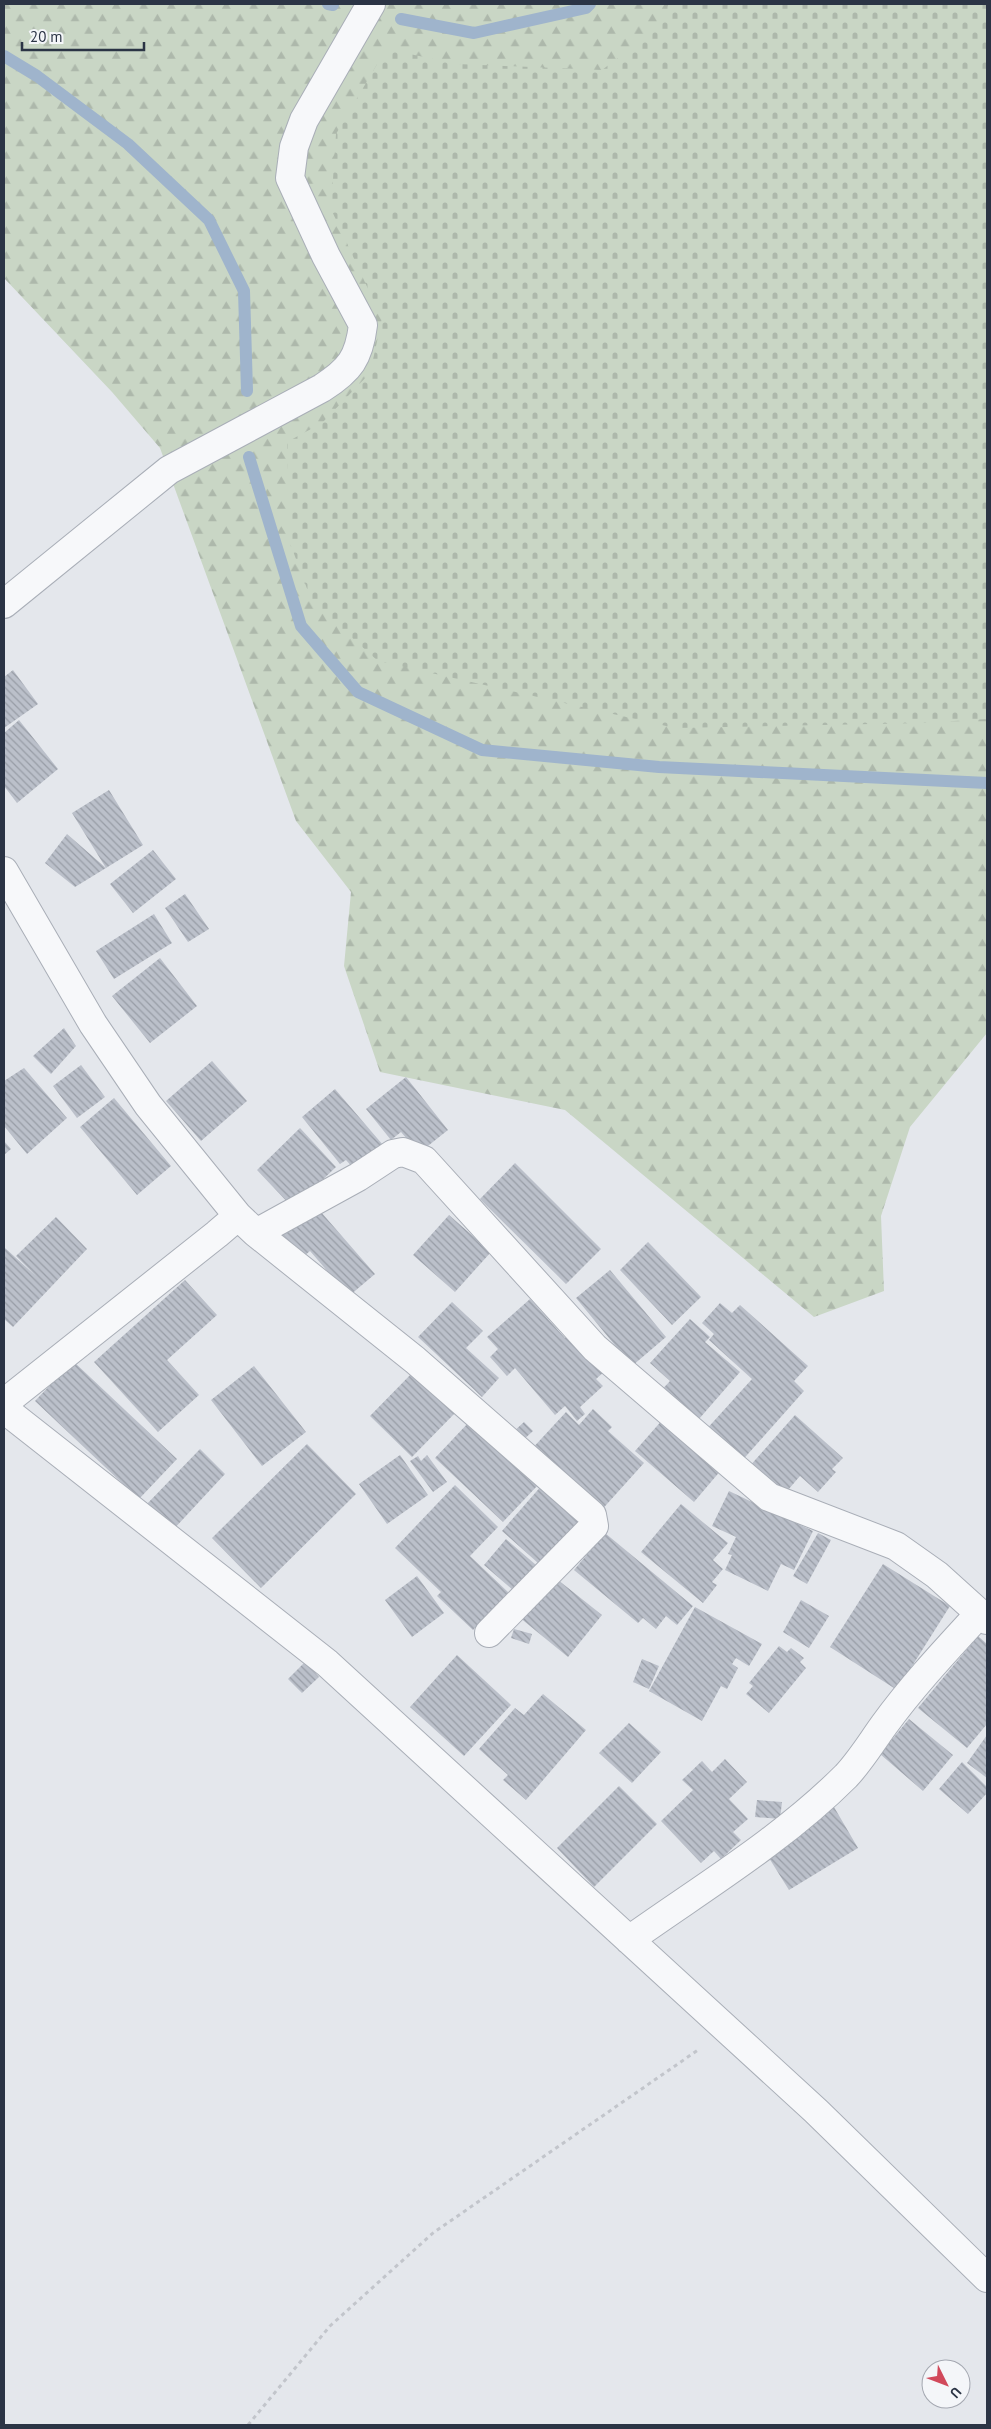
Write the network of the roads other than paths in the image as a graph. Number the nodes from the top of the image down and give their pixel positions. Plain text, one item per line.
1 (371, 4) edge
2 (5, 602) edge
3 (4, 871) edge
4 (247, 1224) junction
5 (4, 1403) edge
6 (4, 1409) edge
7 (984, 1616) edge
8 (489, 1633) dead end
9 (629, 1940) junction
10 (987, 2278) edge

1 - 2 street
3 - 4 street
4 - 5 street
4 - 7 street
4 - 8 street
6 - 9 street
7 - 9 street
9 - 10 street

